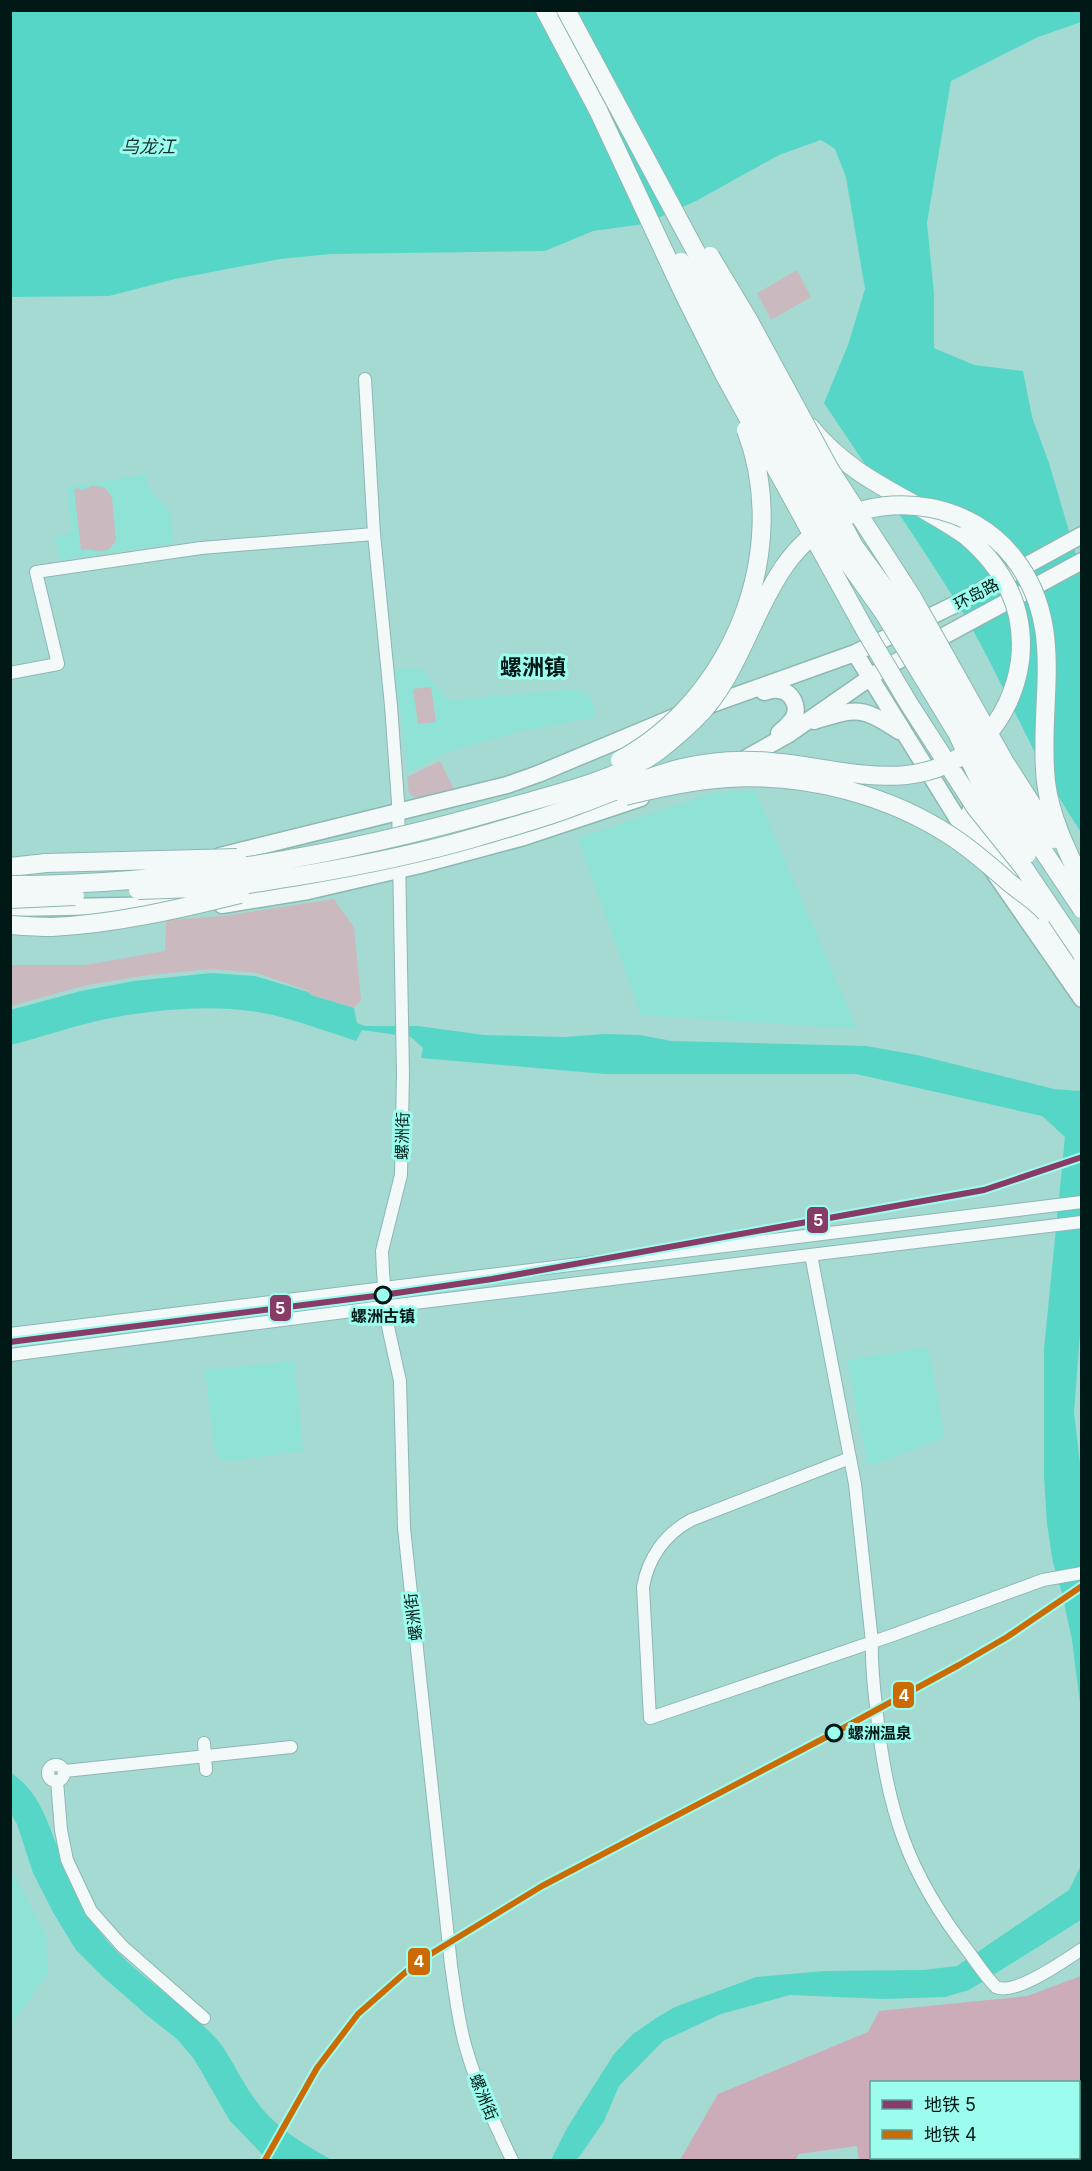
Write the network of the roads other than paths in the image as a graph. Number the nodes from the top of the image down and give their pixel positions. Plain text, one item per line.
1 (545, 10) edge
2 (566, 10) edge
3 (612, 96) junction
4 (598, 110) junction
5 (725, 376) junction
6 (365, 379) dead end
7 (803, 417) junction
8 (374, 534) junction
9 (1082, 535) edge
10 (1082, 561) edge
11 (861, 650) junction
12 (10, 673) edge
13 (876, 674) junction
14 (721, 701) junction
15 (802, 725) junction
16 (905, 736) junction
17 (762, 751) junction
18 (516, 805) junction
19 (576, 806) junction
20 (398, 813) junction
21 (296, 867) junction
22 (10, 868) edge
23 (398, 870) junction
24 (1081, 880) edge
25 (10, 885) edge
26 (10, 899) edge
27 (10, 908) edge
28 (1082, 909) edge
29 (10, 925) edge
30 (1082, 936) edge
31 (1081, 954) edge
32 (1082, 978) edge
33 (1082, 999) edge
34 (1082, 1202) edge
35 (1082, 1222) edge
36 (811, 1255) junction
37 (384, 1287) junction
38 (385, 1307) junction
39 (10, 1334) edge
40 (10, 1355) edge
41 (850, 1458) junction
42 (1082, 1573) edge
43 (872, 1642) junction
44 (204, 1743) dead end
45 (291, 1747) dead end
46 (205, 1756) junction
47 (206, 1770) dead end
48 (1082, 1949) edge
49 (204, 2018) dead end
50 (513, 2160) edge

1 - 4 highway
2 - 3 highway, bridge
3 - 7 highway, bridge
3 - 28 highway, bridge
4 - 5 highway, bridge
4 - 30 highway, bridge
5 - 18 highway, bridge
5 - 31 highway, bridge
6 - 8 street, 螺洲街
7 - 19 highway, bridge
7 - 24 highway, bridge
8 - 12 street
8 - 20 street, 螺洲街
9 - 11 main road, 环岛路, bridge
10 - 13 main road, 环岛路, bridge
11 - 13 main road
11 - 14 main road, 环岛路
13 - 15 main road, 环岛路
13 - 16 main road
13 - 32 main road
14 - 17 main road
14 - 20 main road
15 - 16 main road
15 - 17 main road
16 - 33 main road
17 - 23 main road
18 - 21 highway, bridge
18 - 24 highway, bridge
19 - 21 highway, bridge
19 - 31 highway, bridge
20 - 22 main road
20 - 23 street, 螺洲街
21 - 22 highway, bridge
21 - 25 highway, bridge
21 - 26 highway, bridge
21 - 29 highway, bridge
23 - 27 main road
23 - 37 street, 螺洲街
34 - 37 street
35 - 36 street
36 - 38 street
36 - 41 street
37 - 38 street, 螺洲街
37 - 39 street
38 - 40 street
38 - 50 street, 螺洲街
41 - 43 street
41 - 43 street
42 - 43 street
43 - 48 street
44 - 46 street
45 - 46 street
46 - 47 street
46 - 49 street

